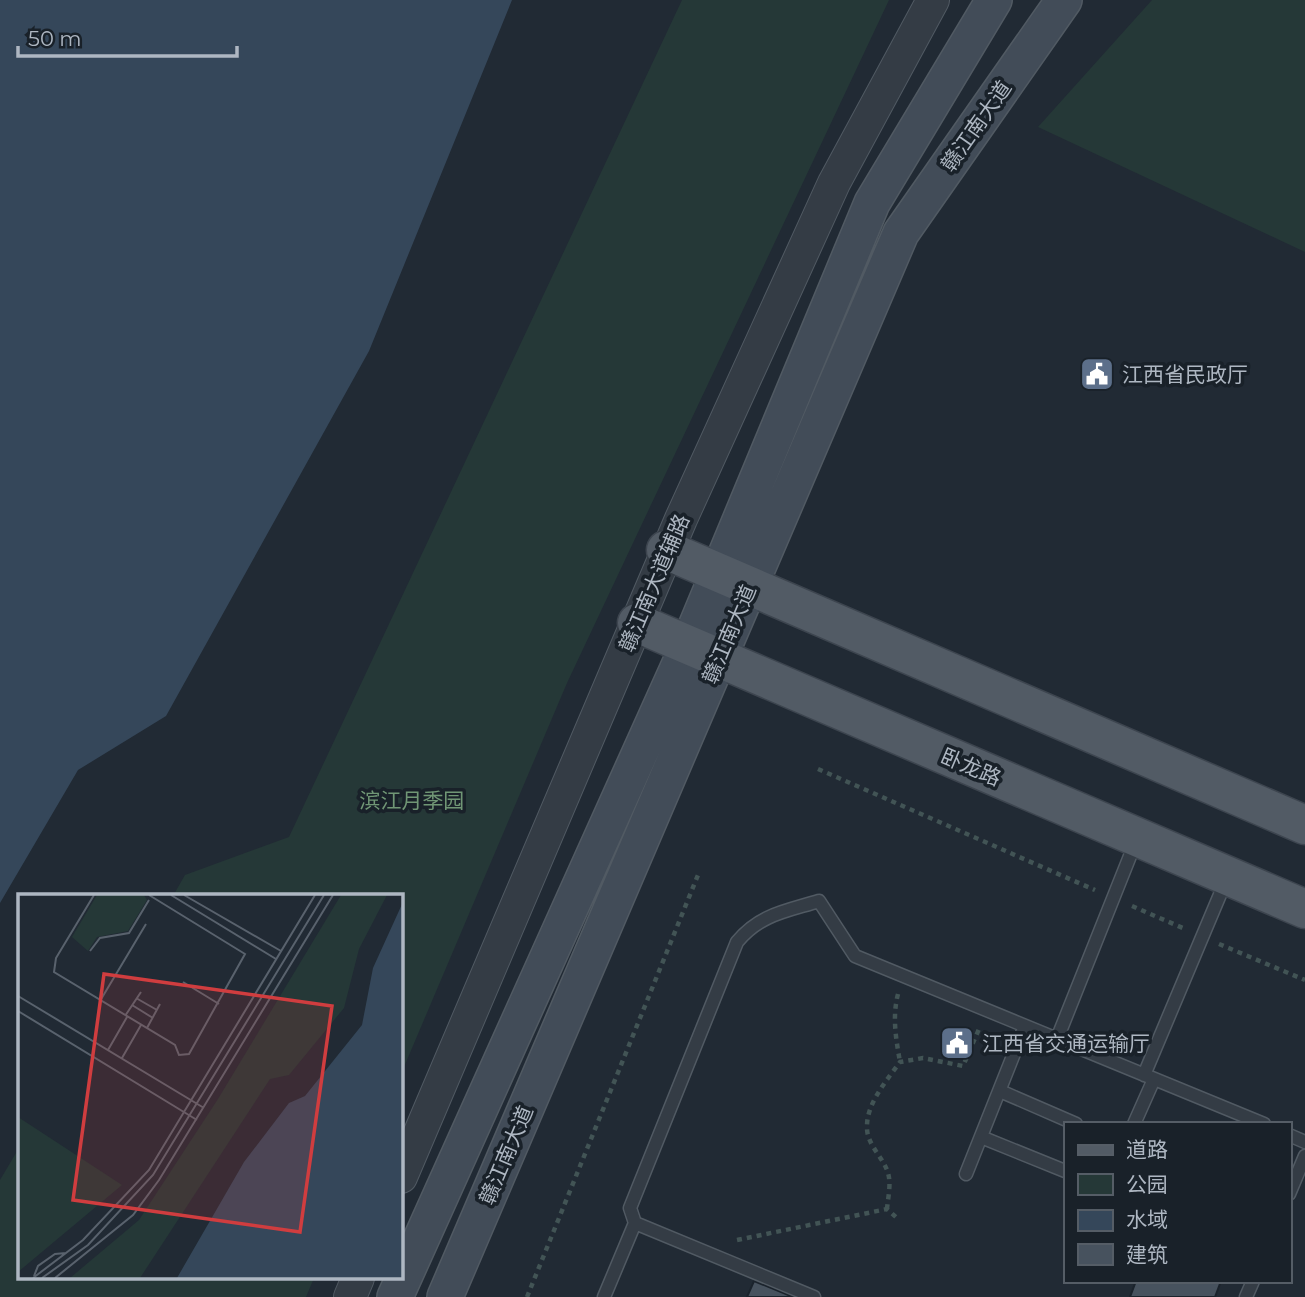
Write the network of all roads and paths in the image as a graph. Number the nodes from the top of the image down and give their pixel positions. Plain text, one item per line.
1 (933, 0) edge
2 (993, 0) edge
3 (1065, 0) edge
4 (666, 550) junction
5 (734, 580) junction
6 (637, 624) junction
7 (703, 653) junction
8 (818, 769) dead end
9 (1305, 825) edge
10 (1137, 837) junction
11 (698, 875) dead end
12 (1228, 876) junction
13 (1113, 898) junction
14 (1305, 908) edge
15 (1202, 937) junction
16 (906, 977) junction
17 (1305, 980) edge
18 (986, 1010) junction
19 (1026, 1026) junction
20 (1057, 1039) junction
21 (900, 1062) junction
22 (1149, 1077) junction
23 (1000, 1091) junction
24 (1071, 1122) edge
25 (1135, 1122) edge
26 (1259, 1122) edge
27 (981, 1137) junction
28 (1305, 1156) edge
29 (1064, 1171) edge
30 (966, 1174) dead end
31 (402, 1175) edge
32 (1291, 1189) edge
33 (887, 1209) junction
34 (898, 1219) dead end
35 (635, 1223) junction
36 (737, 1240) dead end
37 (357, 1280) edge
38 (350, 1297) edge
39 (395, 1297) edge
40 (445, 1297) edge
41 (527, 1297) edge
42 (604, 1297) edge
43 (814, 1297) edge

1 - 4 street, 赣江南大道辅路
2 - 5 main road, 赣江南大道
3 - 5 main road, 赣江南大道
4 - 5 main road
4 - 6 street, 赣江南大道辅路
5 - 7 main road, 赣江南大道
5 - 9 main road
6 - 7 main road, 卧龙路
6 - 31 street, 赣江南大道辅路
7 - 10 main road, 卧龙路
7 - 39 main road, 赣江南大道
7 - 40 main road, 赣江南大道
8 - 13 path
10 - 12 main road, 卧龙路
10 - 13 lane
11 - 41 path
12 - 14 main road, 卧龙路
12 - 15 lane
13 - 15 path
13 - 20 lane
15 - 17 path
15 - 22 lane
16 - 18 lane
16 - 21 path
16 - 35 lane
18 - 19 lane
18 - 21 path
19 - 20 lane
19 - 23 lane
20 - 22 lane
21 - 33 path
22 - 25 lane
22 - 26 lane
23 - 24 lane
23 - 27 lane
27 - 29 lane
27 - 30 lane
28 - 32 lane
33 - 34 path
33 - 36 path
35 - 42 lane
35 - 43 lane
37 - 38 street

